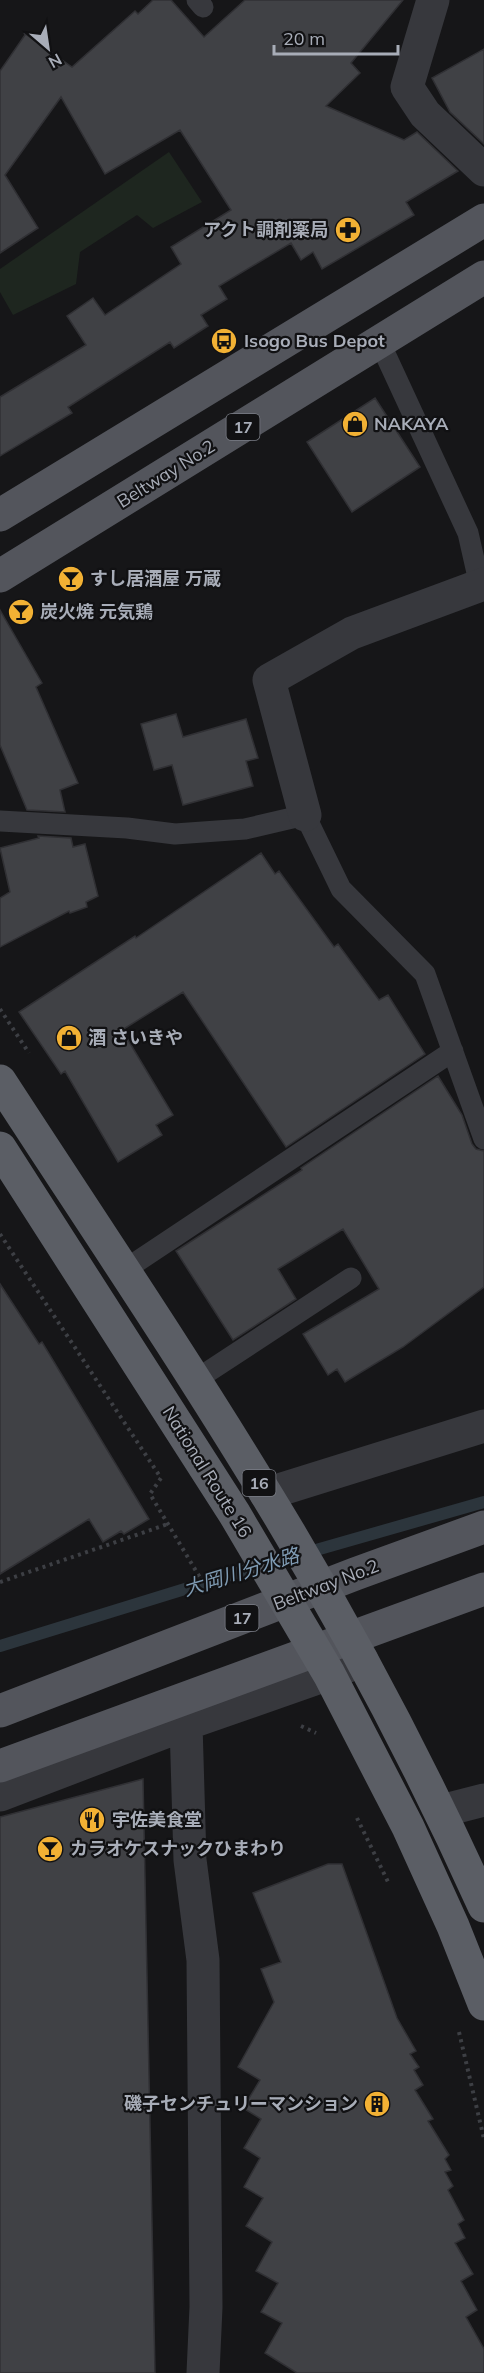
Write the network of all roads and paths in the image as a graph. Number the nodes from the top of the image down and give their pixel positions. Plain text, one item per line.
1 (433, 0) edge
2 (484, 170) edge
3 (484, 220) edge
4 (484, 277) edge
5 (380, 343) junction
6 (0, 515) edge
7 (0, 576) edge
8 (482, 585) edge
9 (305, 815) junction
10 (0, 821) edge
11 (453, 1051) junction
12 (0, 1081) edge
13 (484, 1139) edge
14 (0, 1148) edge
15 (0, 1234) edge
16 (123, 1271) junction
17 (351, 1278) dead end
18 (194, 1381) junction
19 (484, 1426) edge
20 (266, 1494) junction
21 (168, 1524) junction
22 (484, 1527) edge
23 (175, 1535) dead end
24 (0, 1582) edge
25 (484, 1588) edge
26 (362, 1660) junction
27 (329, 1674) junction
28 (269, 1695) junction
29 (0, 1711) edge
30 (186, 1724) junction
31 (321, 1743) dead end
32 (0, 1766) edge
33 (0, 1795) edge
34 (484, 1800) edge
35 (441, 1811) junction
36 (357, 1817) dead end
37 (392, 1891) dead end
38 (484, 1906) edge
39 (484, 2004) edge
40 (458, 2027) dead end
41 (484, 2139) edge
42 (203, 2373) edge

1 - 2 street
3 - 6 main road
4 - 5 main road, Beltway No.2 / 17
5 - 7 main road, Beltway No.2 / 17
5 - 8 lane
8 - 9 street
9 - 10 lane
9 - 11 lane
11 - 13 lane
11 - 16 lane
12 - 16 highway, National Route 16 / 16
14 - 27 highway, National Route 16 / 16
15 - 21 path
16 - 18 highway, National Route 16 / 16
17 - 18 lane
18 - 20 highway, National Route 16 / 16
19 - 20 street
20 - 26 highway, National Route 16 / 16
21 - 23 path
21 - 24 path
22 - 29 main road, Beltway No.2 / 17
25 - 32 main road
26 - 27 street
26 - 35 highway, National Route 16 / 16
27 - 28 street
27 - 39 highway, National Route 16 / 16
28 - 30 street
28 - 31 path
30 - 33 street
30 - 42 street
34 - 35 street
35 - 38 highway, National Route 16 / 16
36 - 37 path
40 - 41 path

